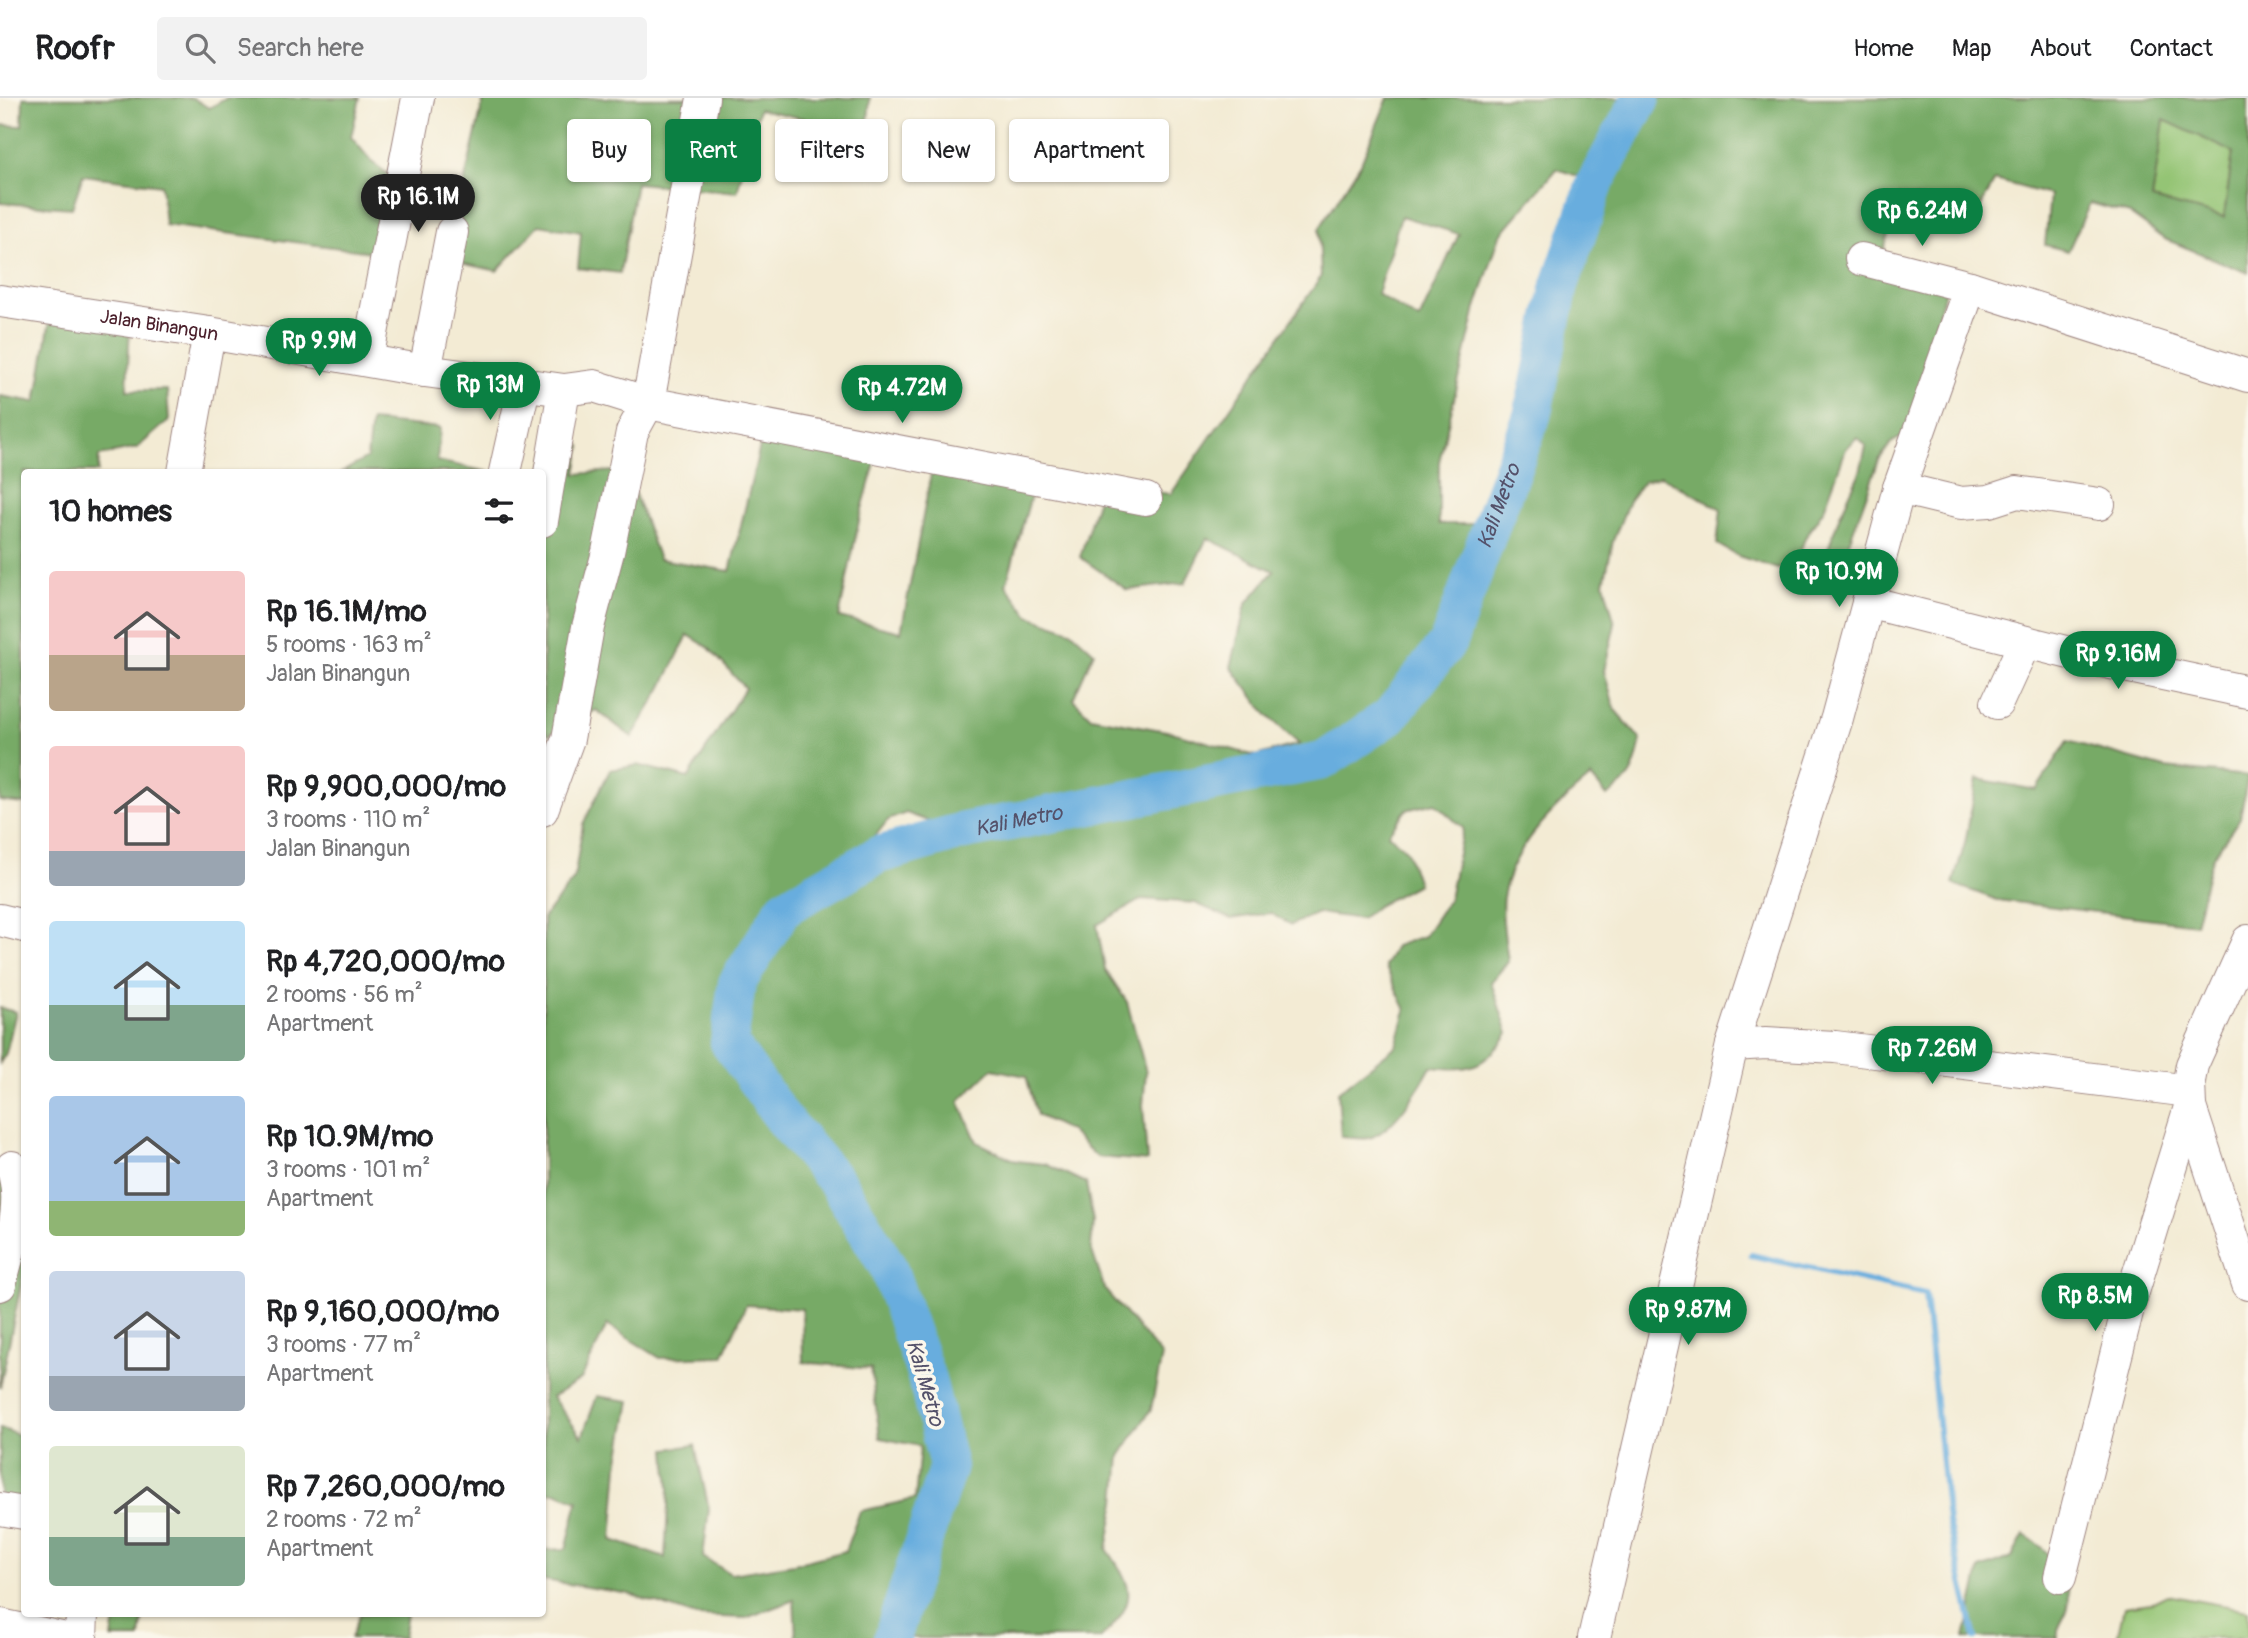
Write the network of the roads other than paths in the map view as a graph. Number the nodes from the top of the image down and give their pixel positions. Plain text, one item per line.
1 (418, 98) edge
2 (703, 98) edge
3 (452, 233) dead end
4 (1861, 259) dead end
5 (1970, 287) junction
6 (0, 301) edge
7 (209, 332) junction
8 (367, 359) junction
9 (425, 371) junction
10 (2248, 376) edge
11 (525, 383) junction
12 (564, 390) junction
13 (648, 402) junction
14 (185, 469) edge
15 (506, 469) edge
16 (1899, 488) junction
17 (546, 497) edge
18 (1146, 499) dead end
19 (2099, 504) dead end
20 (1868, 603) junction
21 (2025, 642) junction
22 (2248, 692) edge
23 (1997, 703) dead end
24 (546, 799) edge
25 (0, 920) edge
26 (21, 925) edge
27 (2248, 941) edge
28 (1732, 1045) junction
29 (2190, 1099) junction
30 (17, 1161) edge
31 (2248, 1284) edge
32 (0, 1285) edge
33 (0, 1509) edge
34 (21, 1512) edge
35 (2060, 1577) dead end
36 (82, 1617) edge
37 (0, 1625) edge
38 (61, 1638) edge
39 (81, 1638) edge
40 (1594, 1638) edge

1 - 8 street
2 - 13 street
3 - 9 street
4 - 5 street
5 - 10 street
5 - 16 street
6 - 7 street, Jalan Binangun
7 - 8 street, Jalan Binangun
7 - 14 street
8 - 9 street, Jalan Binangun
9 - 11 street, Jalan Binangun
11 - 12 street, Jalan Binangun
11 - 15 street
12 - 13 street, Jalan Binangun
12 - 17 street
13 - 18 street, Jalan Binangun
13 - 24 street
16 - 19 street
16 - 20 street
20 - 21 street
20 - 28 street
21 - 22 street
21 - 23 street
25 - 26 street
27 - 29 street
28 - 29 street
28 - 40 street
29 - 31 street
29 - 35 street
30 - 32 street
33 - 34 street
36 - 39 street
37 - 38 street

